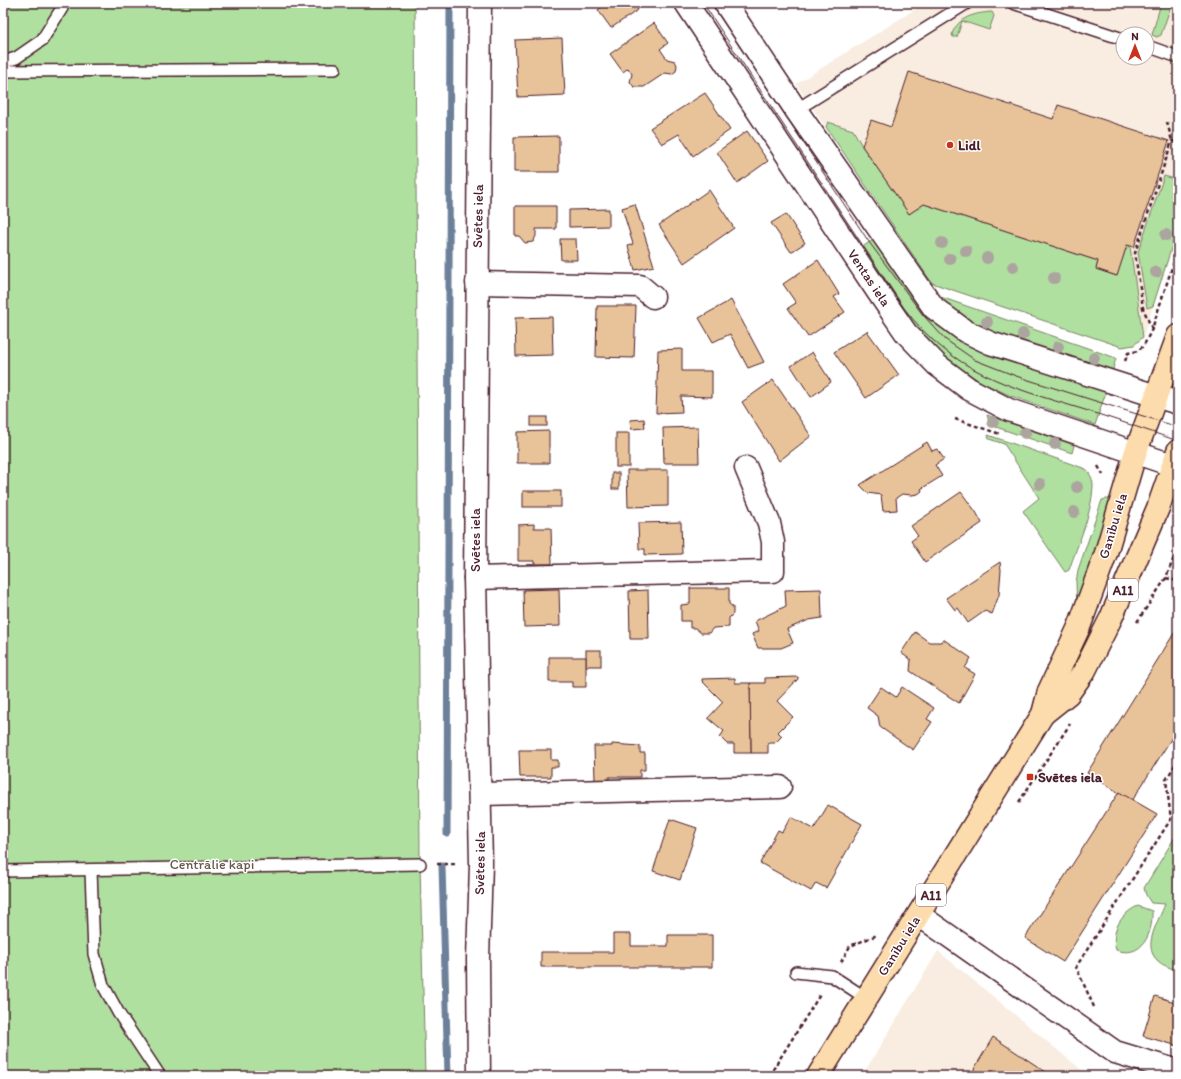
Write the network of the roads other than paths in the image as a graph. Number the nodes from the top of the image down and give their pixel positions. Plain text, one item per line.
1 (63, 3) edge
2 (480, 3) edge
3 (686, 3) edge
4 (725, 3) edge
5 (967, 3) edge
6 (1013, 3) edge
7 (1115, 35) edge
8 (1155, 49) edge
9 (1178, 57) edge
10 (3, 62) edge
11 (335, 69) dead end
12 (3, 71) edge
13 (796, 110) junction
14 (477, 282) junction
15 (653, 296) dead end
16 (1178, 336) edge
17 (1156, 396) junction
18 (1178, 403) edge
19 (1135, 454) junction
20 (1176, 461) edge
21 (746, 468) dead end
22 (475, 578) junction
23 (1043, 714) junction
24 (780, 787) dead end
25 (480, 794) junction
26 (420, 864) road end
27 (91, 870) junction
28 (3, 871) edge
29 (919, 915) junction
30 (796, 972) dead end
31 (866, 998) junction
32 (1178, 1072) edge
33 (160, 1076) edge
34 (479, 1076) edge
35 (818, 1076) edge

1 - 10 lane
2 - 14 street, Svētes iela
3 - 19 street, Ventas iela
4 - 13 street
5 - 13 lane
6 - 7 lane
8 - 9 lane
11 - 12 lane
13 - 17 street
14 - 15 street
14 - 22 street, Svētes iela
16 - 17 highway, Ganību iela / A11
17 - 18 street
17 - 19 highway, Ganību iela / A11
19 - 20 street, Ventas iela
19 - 23 highway, Ganību iela / A11
20 - 23 highway, Ganību iela / A11
21 - 22 street
22 - 25 street, Svētes iela
23 - 29 highway, Ganību iela / A11
24 - 25 street
25 - 34 street, Svētes iela
26 - 27 lane
27 - 28 lane
27 - 33 lane
29 - 31 highway, Ganību iela / A11
29 - 32 street
30 - 31 lane
31 - 35 highway, Ganību iela / A11

